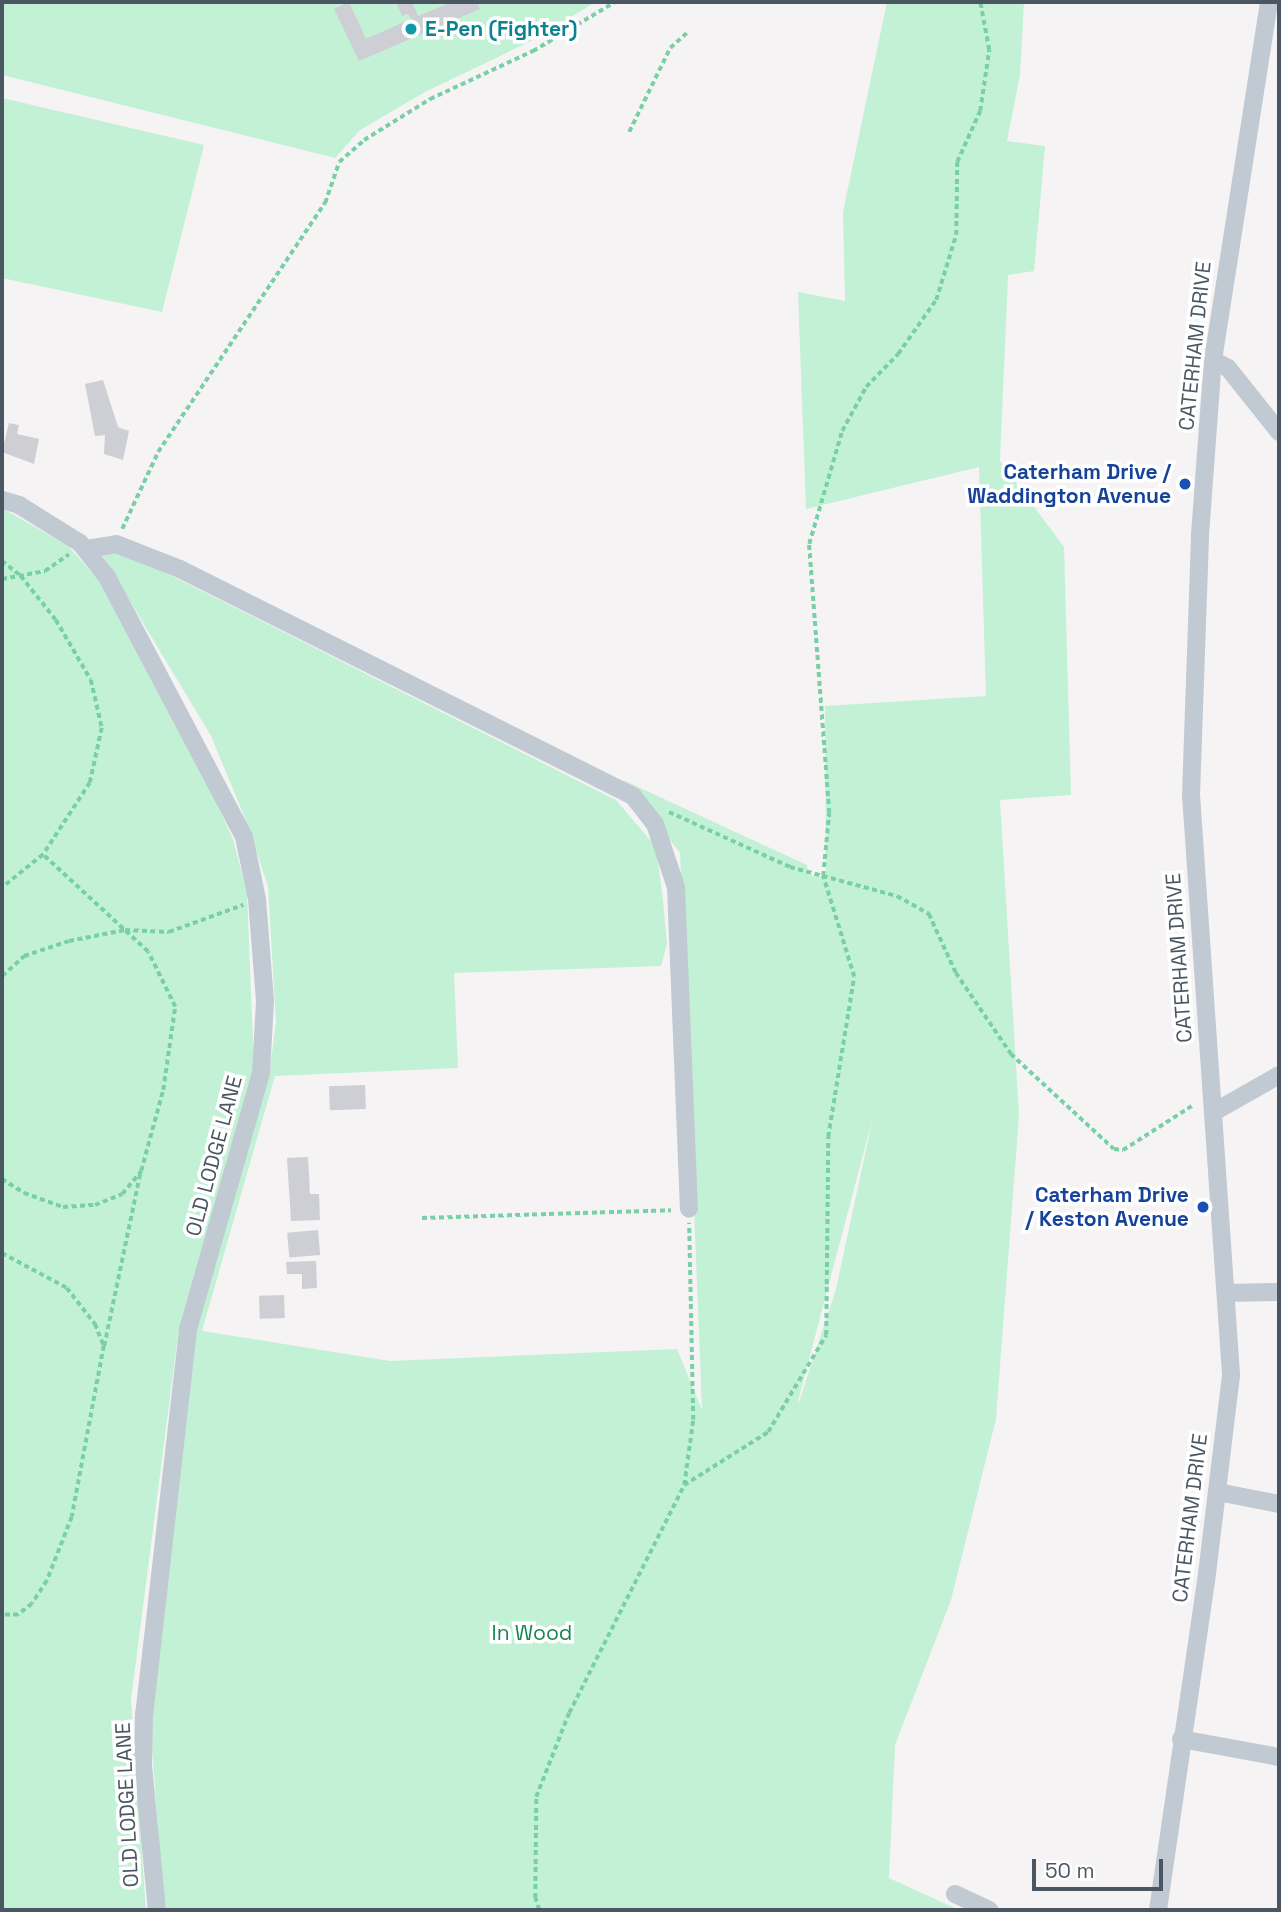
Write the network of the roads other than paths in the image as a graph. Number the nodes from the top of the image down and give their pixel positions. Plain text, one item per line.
1 (1269, 2) edge
2 (1213, 360) junction
3 (1279, 432) edge
4 (2, 500) edge
5 (86, 549) junction
6 (1279, 1075) edge
7 (1214, 1112) junction
8 (689, 1209) road end
9 (1279, 1292) edge
10 (1226, 1293) junction
11 (1218, 1492) junction
12 (1279, 1504) edge
13 (1181, 1739) junction
14 (1279, 1757) edge
15 (955, 1894) dead end
16 (156, 1910) edge
17 (990, 1910) edge
18 (1158, 1910) edge

1 - 2 street, CATERHAM DRIVE
2 - 3 street
2 - 7 street, CATERHAM DRIVE
4 - 5 street, OLD LODGE LANE
5 - 8 street
5 - 16 street, OLD LODGE LANE
6 - 7 street
7 - 10 street, CATERHAM DRIVE
9 - 10 street
10 - 11 street, CATERHAM DRIVE
11 - 12 street
11 - 13 street, CATERHAM DRIVE
13 - 14 street
13 - 18 street, CATERHAM DRIVE
15 - 17 street

